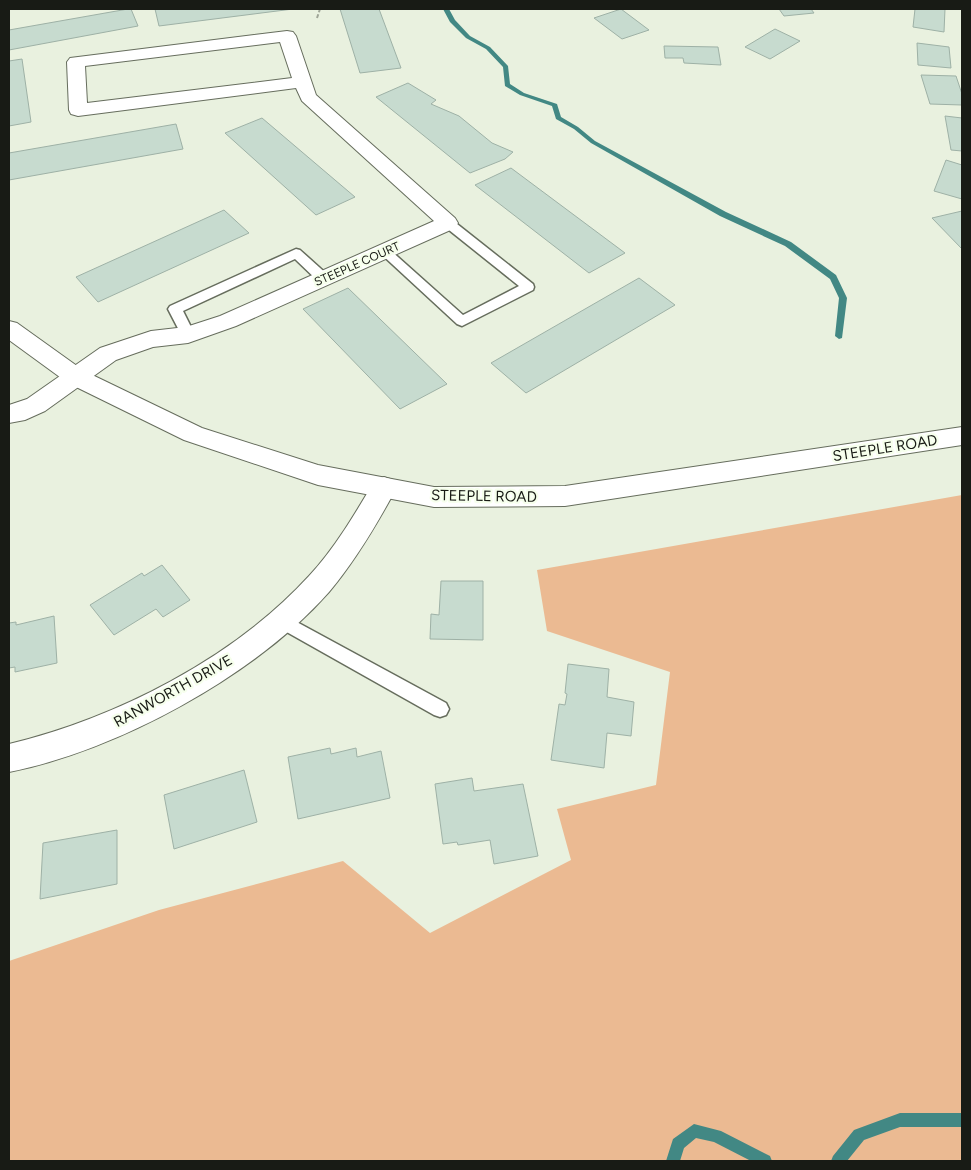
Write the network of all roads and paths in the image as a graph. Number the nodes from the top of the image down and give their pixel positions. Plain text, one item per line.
1 (320, 9) edge
2 (317, 18) dead end
3 (303, 82) junction
4 (448, 223) junction
5 (385, 252) junction
6 (324, 279) junction
7 (9, 329) edge
8 (188, 335) junction
9 (76, 377) junction
10 (9, 414) edge
11 (962, 436) edge
12 (384, 488) junction
13 (282, 621) junction
14 (440, 709) dead end
15 (9, 758) edge

1 - 2 path
3 - 3 street
3 - 4 street
4 - 5 street, STEEPLE COURT
4 - 5 lane
5 - 6 street, STEEPLE COURT
6 - 8 street, STEEPLE COURT
6 - 8 lane
7 - 9 street, STEEPLE ROAD
8 - 9 street, STEEPLE COURT
9 - 10 street, STEEPLE COURT
9 - 12 street, STEEPLE ROAD
11 - 12 street, STEEPLE ROAD
12 - 13 street, RANWORTH DRIVE
13 - 14 lane
13 - 15 street, RANWORTH DRIVE

